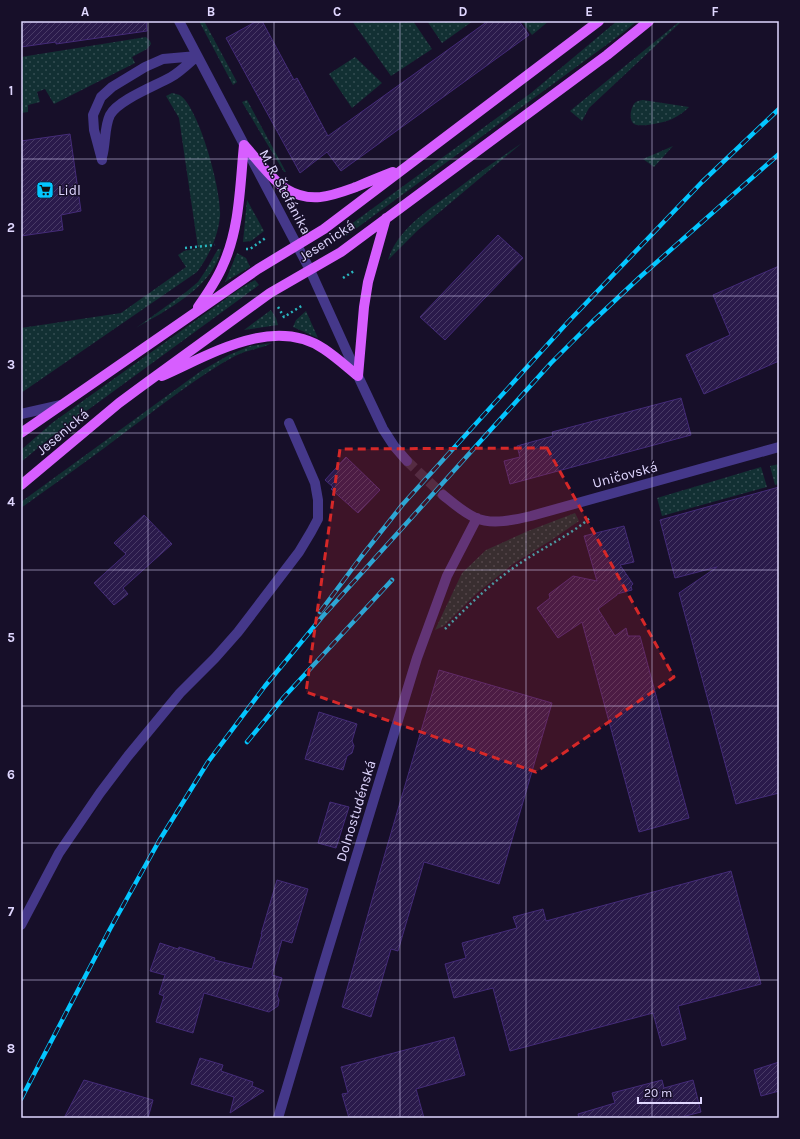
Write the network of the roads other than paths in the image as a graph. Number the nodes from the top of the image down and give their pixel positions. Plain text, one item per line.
1 (179, 21) edge
2 (599, 21) edge
3 (649, 21) edge
4 (197, 56) junction
5 (244, 145) junction
6 (405, 168) junction
7 (386, 218) junction
8 (297, 246) junction
9 (310, 270) junction
10 (194, 313) junction
11 (358, 376) junction
12 (142, 386) junction
13 (63, 404) junction
14 (21, 414) edge
15 (289, 423) dead end
16 (21, 433) edge
17 (779, 447) edge
18 (408, 461) tunnel mouth
19 (21, 485) edge
20 (443, 494) tunnel mouth
21 (477, 518) junction
22 (21, 925) edge
23 (278, 1118) edge

1 - 4 street, M. R. Štefánika
2 - 6 main road, Jesenická
3 - 7 main road, Jesenická
4 - 4 street
4 - 5 street, M. R. Štefánika
5 - 6 main road
5 - 8 street, M. R. Štefánika
5 - 10 main road
6 - 8 main road, Jesenická
7 - 9 main road, Jesenická
7 - 11 main road
8 - 9 street, M. R. Štefánika
8 - 10 main road, Jesenická
9 - 11 street, M. R. Štefánika
9 - 12 main road, Jesenická
10 - 13 main road, Jesenická
11 - 12 main road
11 - 18 street, M. R. Štefánika
12 - 19 main road, Jesenická
13 - 14 street
13 - 16 main road, Jesenická
15 - 22 street
17 - 21 street, Uničovská
20 - 21 street
21 - 23 street, Dolnostudénská

